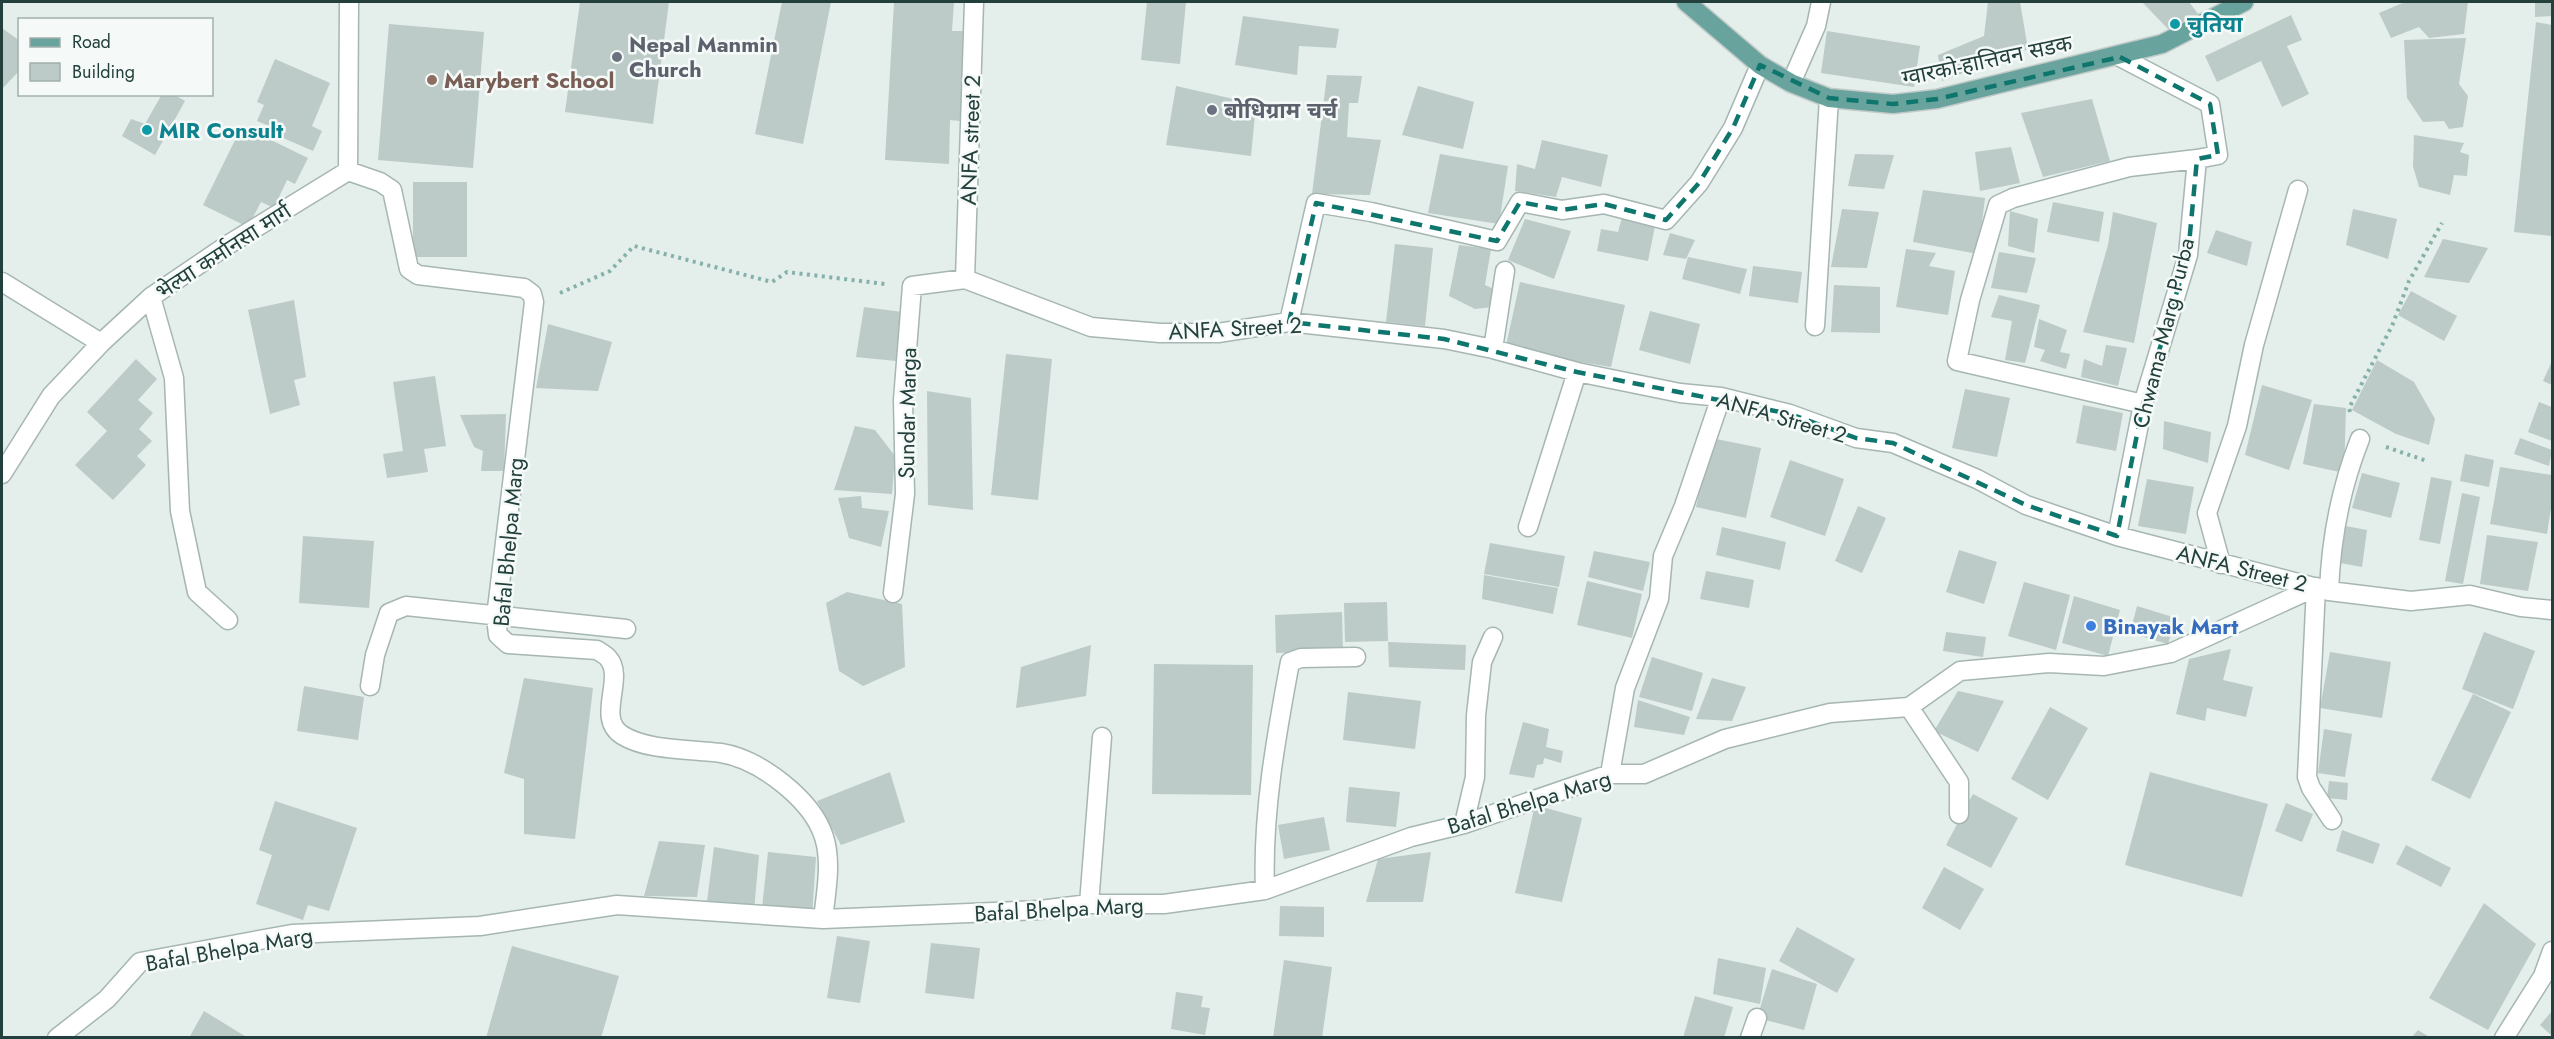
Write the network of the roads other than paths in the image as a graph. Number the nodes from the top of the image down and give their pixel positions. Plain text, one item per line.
1 (349, 2) edge
2 (974, 2) edge
3 (1686, 2) edge
4 (1821, 2) edge
5 (2244, 2) edge
6 (2120, 57) junction
7 (1760, 65) junction
8 (1791, 83) junction
9 (1829, 98) junction
10 (2197, 159) junction
11 (348, 171) junction
12 (2298, 190) dead end
13 (1505, 271) dead end
14 (965, 279) junction
15 (2, 282) edge
16 (151, 297) junction
17 (1289, 322) junction
18 (1815, 326) dead end
19 (101, 343) junction
20 (1493, 349) junction
21 (1577, 372) junction
22 (1721, 397) junction
23 (2143, 404) junction
24 (2360, 439) road end
25 (2, 474) edge
26 (1528, 527) dead end
27 (2117, 536) junction
28 (2221, 564) junction
29 (2323, 589) junction
30 (893, 594) dead end
31 (2553, 610) edge
32 (496, 617) junction
33 (228, 620) dead end
34 (626, 629) dead end
35 (1493, 637) dead end
36 (1356, 657) dead end
37 (370, 686) dead end
38 (1909, 707) junction
39 (1102, 737) dead end
40 (1610, 774) junction
41 (1959, 814) dead end
42 (2332, 820) dead end
43 (1464, 824) junction
44 (1265, 890) junction
45 (1089, 904) junction
46 (824, 919) junction
47 (2553, 951) edge
48 (1757, 1018) dead end
49 (57, 1038) edge
50 (1750, 1038) edge
51 (2504, 1038) edge

1 - 11 street
2 - 14 street, ANFA street 2
3 - 7 main road, ग्वारको-हात्तिवन सडक
4 - 8 street
5 - 6 main road, ग्वारको-हात्तिवन सडक
6 - 9 main road, ग्वारको-हात्तिवन सडक
6 - 10 street
7 - 8 main road, ग्वारको-हात्तिवन सडक
7 - 17 street
8 - 9 main road, ग्वारको-हात्तिवन सडक
9 - 18 street
10 - 23 street, Chwama Marg Purba
10 - 23 street
11 - 16 street, भेल्पा कर्मानसा मार्ग
11 - 32 street, Bafal Bhelpa Marg
12 - 28 street
13 - 20 street
14 - 17 street, ANFA Street 2
14 - 30 street, Sundar Marga
15 - 19 street
16 - 19 street, भेल्पा कर्मानसा मार्ग
16 - 33 street
17 - 20 street, ANFA Street 2
19 - 25 street, भेल्पा कर्मानसा मार्ग
20 - 21 street, ANFA Street 2
21 - 22 street, ANFA Street 2
21 - 26 street
22 - 27 street, ANFA Street 2
22 - 40 street
23 - 27 street, Chwama Marg Purba
24 - 29 street
27 - 28 street, ANFA Street 2
28 - 29 street, ANFA Street 2
29 - 31 street, ANFA Street 2
29 - 38 street
29 - 42 street
32 - 34 street
32 - 37 street
32 - 46 street, Bafal Bhelpa Marg
35 - 43 street
36 - 44 street
38 - 40 street, Bafal Bhelpa Marg
38 - 41 street
39 - 45 street
40 - 43 street, Bafal Bhelpa Marg
43 - 44 street, Bafal Bhelpa Marg
44 - 45 street, Bafal Bhelpa Marg
45 - 46 street, Bafal Bhelpa Marg
46 - 49 street, Bafal Bhelpa Marg
47 - 51 street
48 - 50 street

